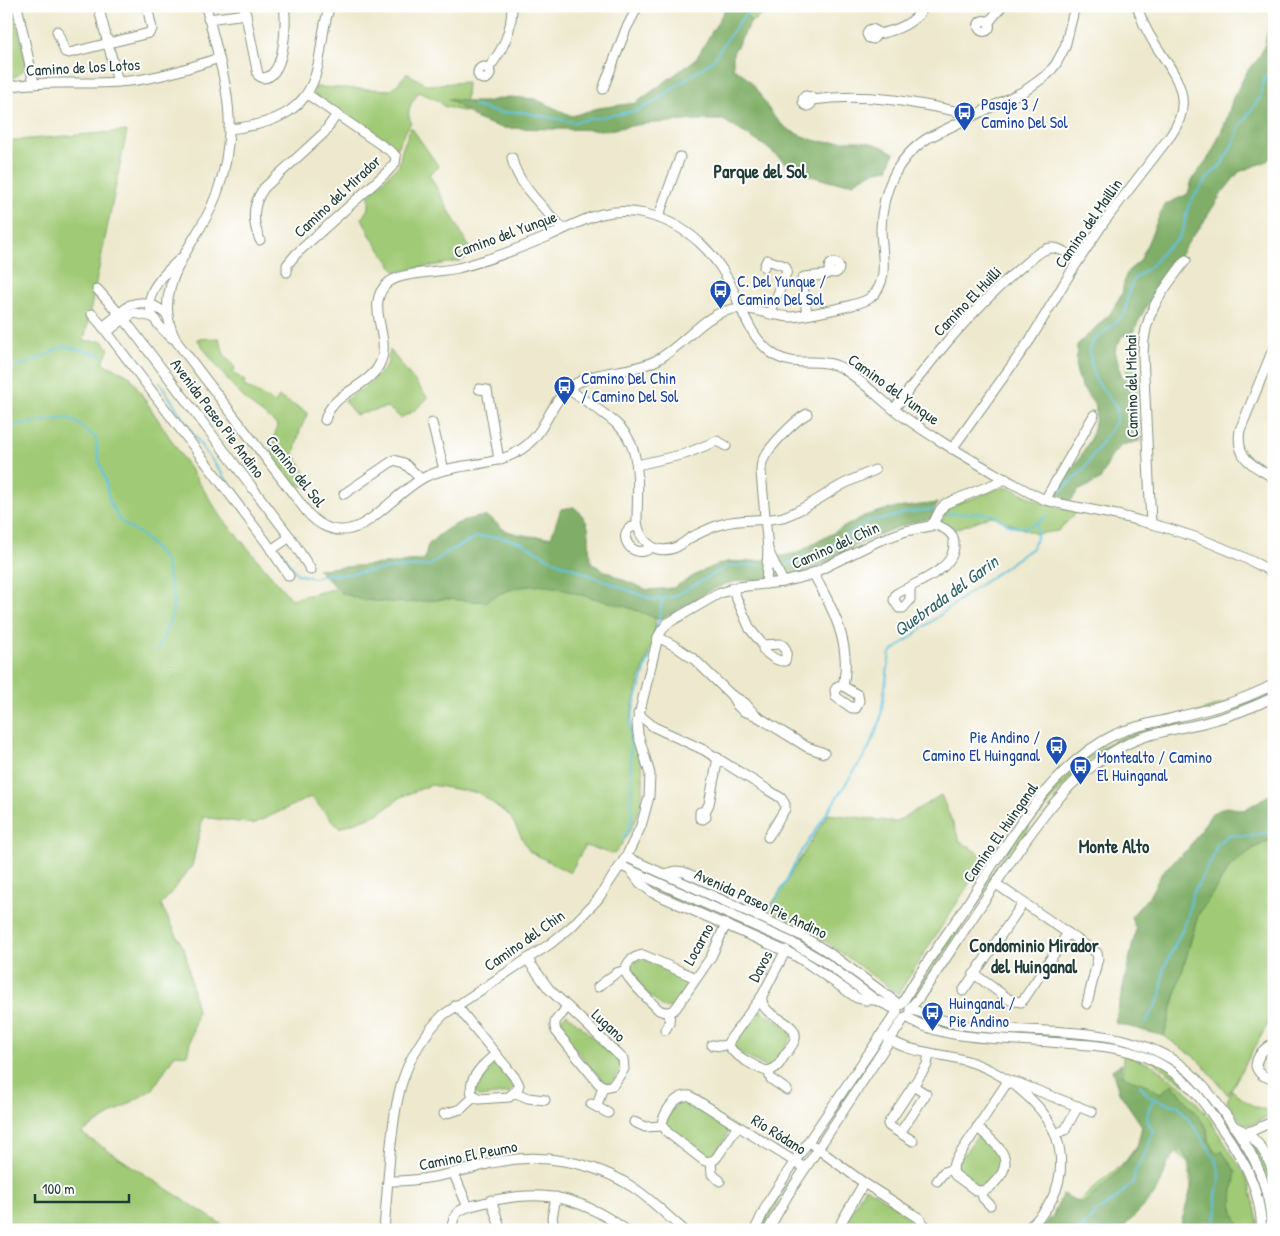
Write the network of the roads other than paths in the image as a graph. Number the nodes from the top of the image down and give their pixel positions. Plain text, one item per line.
1 (17, 6) edge
2 (147, 6) edge
3 (206, 6) edge
4 (284, 6) edge
5 (512, 6) edge
6 (638, 6) edge
7 (925, 6) edge
8 (1002, 6) edge
9 (1075, 6) edge
10 (1137, 6) edge
11 (329, 8) edge
12 (245, 10) edge
13 (100, 13) dead end
14 (209, 21) junction
15 (989, 22) dead end
16 (58, 31) dead end
17 (877, 34) dead end
18 (108, 42) junction
19 (219, 58) junction
20 (488, 69) dead end
21 (118, 82) junction
22 (34, 84) junction
23 (6, 87) edge
24 (603, 89) dead end
25 (307, 94) junction
26 (812, 100) dead end
27 (337, 114) junction
28 (974, 115) junction
29 (229, 129) junction
30 (680, 157) dead end
31 (512, 158) dead end
32 (658, 218) junction
33 (563, 229) junction
34 (260, 240) dead end
35 (185, 254) junction
36 (1186, 260) dead end
37 (1078, 262) junction
38 (764, 267) dead end
39 (288, 272) dead end
40 (830, 272) dead end
41 (96, 289) dead end
42 (150, 303) junction
43 (740, 308) junction
44 (758, 310) junction
45 (92, 314) dead end
46 (770, 314) junction
47 (807, 314) junction
48 (122, 316) junction
49 (153, 316) junction
50 (168, 316) junction
51 (749, 324) junction
52 (105, 330) junction
53 (177, 342) junction
54 (1274, 347) edge
55 (479, 389) dead end
56 (568, 389) junction
57 (894, 409) junction
58 (807, 414) dead end
59 (1094, 415) dead end
60 (325, 420) dead end
61 (432, 423) dead end
62 (726, 446) dead end
63 (952, 448) junction
64 (499, 460) junction
65 (636, 465) junction
66 (444, 470) junction
67 (875, 470) dead end
68 (1274, 478) edge
69 (421, 479) junction
70 (1006, 479) junction
71 (344, 494) dead end
72 (1045, 500) junction
73 (765, 519) junction
74 (1151, 523) junction
75 (932, 524) junction
76 (637, 526) junction
77 (290, 537) junction
78 (652, 546) junction
79 (271, 550) junction
80 (768, 550) junction
81 (311, 570) dead end
82 (813, 573) junction
83 (1274, 573) edge
84 (289, 576) dead end
85 (783, 582) junction
86 (766, 584) junction
87 (732, 588) junction
88 (910, 588) dead end
89 (658, 637) junction
90 (763, 645) dead end
91 (1274, 684) edge
92 (843, 686) dead end
93 (1274, 697) edge
94 (638, 714) junction
95 (1158, 722) junction
96 (637, 727) junction
97 (654, 727) junction
98 (1162, 733) junction
99 (824, 753) dead end
100 (718, 758) junction
101 (705, 812) dead end
102 (1027, 816) junction
103 (1039, 823) junction
104 (768, 837) dead end
105 (626, 857) junction
106 (621, 866) junction
107 (630, 871) junction
108 (996, 884) junction
109 (1023, 903) junction
110 (726, 924) junction
111 (1068, 933) junction
112 (786, 950) junction
113 (527, 959) junction
114 (626, 970) junction
115 (974, 974) junction
116 (696, 978) junction
117 (598, 987) dead end
118 (963, 991) dead end
119 (762, 996) junction
120 (876, 1000) junction
121 (1087, 1004) dead end
122 (456, 1005) junction
123 (566, 1006) junction
124 (765, 1009) junction
125 (751, 1010) junction
126 (903, 1010) junction
127 (670, 1012) junction
128 (665, 1030) dead end
129 (882, 1033) junction
130 (890, 1040) junction
131 (1274, 1043) edge
132 (729, 1044) junction
133 (712, 1045) dead end
134 (929, 1053) junction
135 (496, 1054) junction
136 (768, 1071) junction
137 (1274, 1078) edge
138 (1008, 1081) junction
139 (603, 1086) junction
140 (913, 1086) junction
141 (787, 1090) dead end
142 (516, 1093) junction
143 (474, 1097) junction
144 (544, 1100) dead end
145 (1078, 1106) junction
146 (1092, 1112) dead end
147 (608, 1113) dead end
148 (444, 1114) dead end
149 (1274, 1120) edge
150 (634, 1122) dead end
151 (662, 1126) junction
152 (738, 1126) junction
153 (1233, 1126) junction
154 (1261, 1127) junction
155 (977, 1128) junction
156 (1246, 1132) junction
157 (900, 1133) junction
158 (1056, 1134) junction
159 (913, 1141) dead end
160 (808, 1142) junction
161 (1259, 1144) junction
162 (818, 1149) junction
163 (795, 1161) junction
164 (711, 1162) junction
165 (805, 1168) junction
166 (953, 1169) junction
167 (1274, 1173) edge
168 (454, 1174) junction
169 (388, 1181) junction
170 (720, 1181) dead end
171 (937, 1181) dead end
172 (864, 1183) junction
173 (982, 1191) junction
174 (556, 1197) junction
175 (491, 1200) junction
176 (990, 1205) dead end
177 (468, 1207) junction
178 (384, 1230) edge
179 (452, 1230) edge
180 (501, 1230) edge
181 (555, 1230) edge
182 (626, 1230) edge
183 (684, 1230) edge
184 (755, 1230) edge
185 (768, 1230) edge
186 (839, 1230) edge
187 (928, 1230) edge
188 (1026, 1230) edge
189 (1262, 1230) edge
190 (1272, 1230) edge

1 - 22 street
2 - 18 street
3 - 14 street, Camino del Sol
4 - 12 street
5 - 20 street
6 - 24 street
7 - 17 street
8 - 15 street
9 - 28 street, Camino del Sol
10 - 37 street, Camino del Maillin
11 - 25 street
12 - 14 street
13 - 18 street
14 - 19 street, Camino del Sol
16 - 18 street
18 - 21 street
19 - 21 street, Camino de los Lotos
19 - 29 street, Camino del Sol
21 - 22 street, Camino de los Lotos
22 - 23 street, Camino de los Lotos
25 - 27 street, Camino del Mirador
25 - 29 street
26 - 28 street
27 - 34 street
27 - 39 street, Camino del Mirador
28 - 47 street, Camino del Sol
29 - 35 street, Camino del Sol
30 - 32 street
31 - 33 street
32 - 33 street, Camino del Yunque
32 - 43 street, Camino del Yunque
33 - 60 street, Camino del Yunque
35 - 42 street, Camino del Sol
35 - 50 street, Camino del Sol
36 - 74 street, Camino del Michai
37 - 57 street, Camino El Huilli
37 - 63 street, Camino del Maillin
38 - 46 street
40 - 47 street
41 - 48 street, Avenida Paseo Pie Andino
42 - 48 street
42 - 49 street, Camino del Sol
42 - 50 street
43 - 44 street, Camino del Sol
43 - 51 street, Camino del Yunque
43 - 56 street, Camino del Sol
44 - 46 street, Camino del Sol
44 - 51 street
45 - 52 street
46 - 47 street, Camino del Sol
48 - 49 street
48 - 52 street
48 - 77 street, Avenida Paseo Pie Andino
49 - 53 street, Camino del Sol
50 - 53 street, Camino del Sol
51 - 57 street, Camino del Yunque
52 - 79 street
53 - 69 street, Camino del Sol
54 - 68 street
55 - 64 street
56 - 64 street, Camino del Sol
56 - 65 street
57 - 63 street, Camino del Yunque
58 - 73 street
59 - 72 street
61 - 66 street
62 - 65 street
63 - 70 street, Camino del Yunque
64 - 66 street, Camino del Sol
65 - 76 street
66 - 69 street, Camino del Sol
67 - 73 street
69 - 71 street, Camino del Sol
70 - 72 street, Camino del Yunque
70 - 75 street
72 - 74 street, Camino del Yunque
73 - 78 street
73 - 80 street
74 - 83 street, Camino del Yunque
75 - 82 street, Camino del Chin
75 - 88 street
76 - 78 street
76 - 78 street
77 - 79 street
77 - 81 street, Avenida Paseo Pie Andino
79 - 84 street
80 - 85 street
80 - 86 street
82 - 85 street, Camino del Chin
82 - 92 street
85 - 86 street, Camino del Chin
86 - 87 street, Camino del Chin
87 - 89 street, Camino del Chin
87 - 90 street
89 - 94 street, Camino del Chin
89 - 99 street
91 - 95 street, Camino El Huinganal
93 - 98 street, Camino El Huinganal
94 - 96 street, Camino del Chin
94 - 97 street
95 - 98 street
95 - 102 street, Camino El Huinganal
96 - 97 street
96 - 105 street, Camino del Chin
97 - 100 street
98 - 103 street, Camino El Huinganal
100 - 101 street
100 - 104 street
102 - 103 street
102 - 126 street, Camino El Huinganal
103 - 108 street, Camino El Huinganal
105 - 106 street, Camino del Chin
105 - 126 street, Avenida Paseo Pie Andino
106 - 107 street, Avenida Paseo Pie Andino
106 - 113 street, Camino del Chin
107 - 110 street
107 - 120 street, Avenida Paseo Pie Andino
108 - 109 street
108 - 126 street, Camino El Huinganal
109 - 111 street
109 - 115 street
110 - 112 street
110 - 116 street, Locarno
111 - 115 street
111 - 121 street
112 - 119 street, Davos
112 - 120 street
113 - 122 street, Camino del Chin
113 - 123 street, Lugano
114 - 116 street, Locarno
114 - 117 street, Locarno
114 - 127 street
115 - 118 street
116 - 127 street, Locarno
119 - 124 street, Davos
119 - 125 street, Davos
120 - 126 street, Avenida Paseo Pie Andino
122 - 135 street
122 - 169 street, Camino del Chin
123 - 139 street, Lugano
123 - 139 street, Lugano
124 - 125 street, Davos
124 - 136 street, Davos
125 - 132 street, Davos
126 - 129 street, Camino El Huinganal
126 - 130 street, Camino El Huinganal
126 - 153 street, Avenida Paseo Pie Andino
126 - 189 street, Avenida Paseo Pie Andino
127 - 128 street, Locarno
129 - 130 street
129 - 160 street, Camino El Huinganal
130 - 134 street
130 - 162 street, Camino El Huinganal
131 - 137 street
132 - 133 street
132 - 136 street
134 - 138 street
134 - 140 street
135 - 142 street
135 - 143 street
136 - 141 street
138 - 145 street
138 - 155 street
138 - 158 street
139 - 147 street
140 - 157 street
140 - 157 street
142 - 143 street
142 - 144 street
143 - 148 street
145 - 146 street
145 - 158 street
149 - 154 street
150 - 151 street
151 - 152 street, Río Ródano
151 - 164 street
152 - 163 street, Río Ródano
152 - 164 street, Río Ródano
153 - 156 street
153 - 190 street, Avenida Paseo Pie Andino
154 - 156 street
154 - 161 street
155 - 166 street
155 - 173 street
156 - 161 street
157 - 159 street
158 - 188 street
160 - 162 street
160 - 163 street, Camino El Huinganal
161 - 167 street
162 - 165 street, Camino El Huinganal
162 - 172 street
163 - 165 street, Río Ródano
163 - 184 street, Camino El Huinganal
164 - 170 street
165 - 185 street, Camino El Huinganal
166 - 171 street
166 - 173 street
168 - 169 street, Camino El Peumo
168 - 177 street
168 - 183 street, Camino El Peumo
169 - 178 street, Camino del Chin
172 - 186 street
172 - 187 street
173 - 176 street
174 - 175 street
174 - 181 street
174 - 182 street
175 - 177 street
175 - 180 street
177 - 179 street

